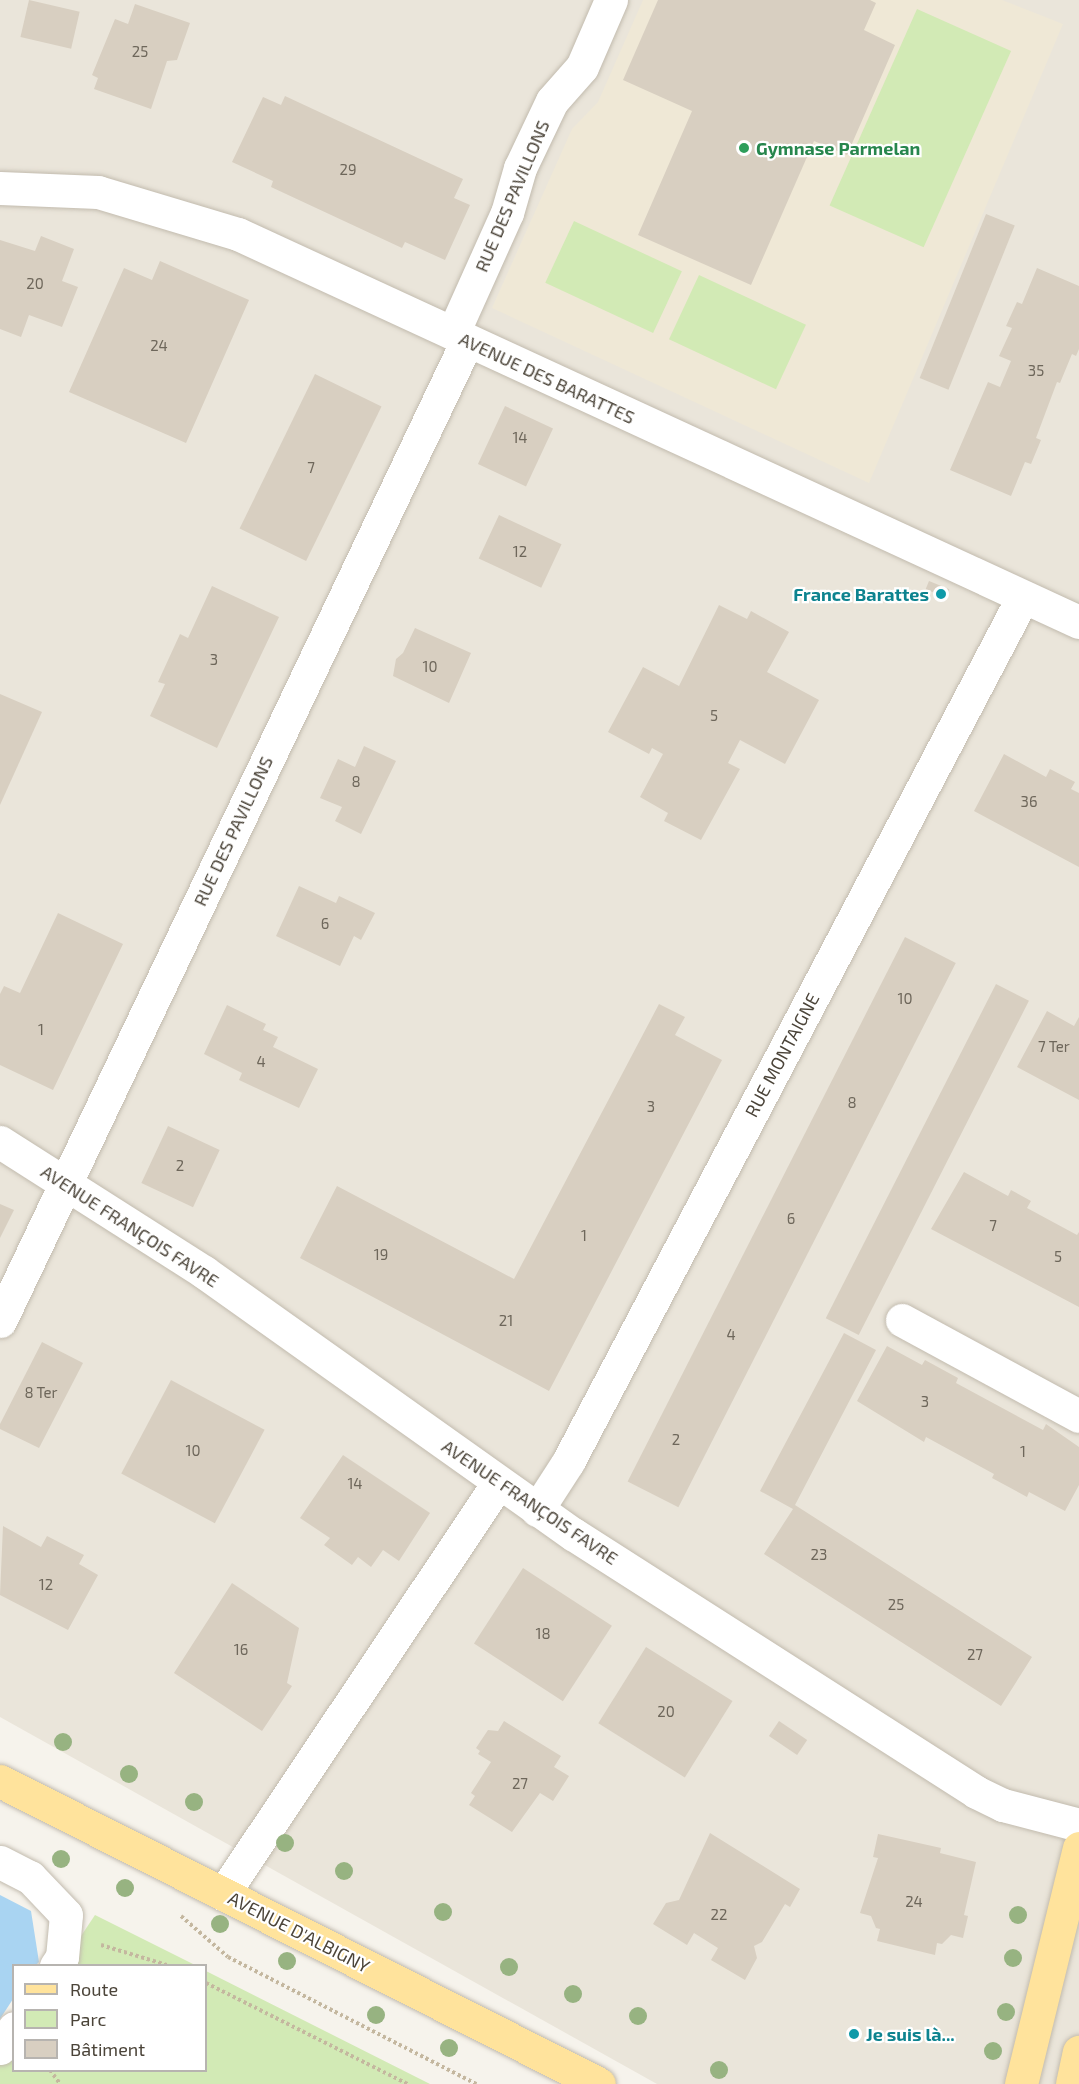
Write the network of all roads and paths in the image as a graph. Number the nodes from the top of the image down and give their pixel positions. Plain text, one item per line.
1 (611, 0) edge
2 (0, 188) edge
3 (460, 337) junction
4 (1023, 597) junction
5 (1079, 622) edge
6 (0, 1142) edge
7 (65, 1184) junction
8 (902, 1320) dead end
9 (0, 1321) edge
10 (1079, 1416) edge
11 (498, 1483) junction
12 (537, 1510) junction
13 (0, 1781) edge
14 (1079, 1825) edge
15 (1079, 1848) edge
16 (0, 1862) edge
17 (223, 1894) junction
18 (174, 1910) dead end
19 (66, 1915) junction
20 (57, 1964) edge
21 (166, 1964) edge
22 (207, 1984) edge
23 (12, 2031) edge
24 (0, 2048) edge
25 (1079, 2052) edge
26 (408, 2084) edge
27 (476, 2084) edge
28 (599, 2084) edge
29 (1021, 2084) edge
30 (1072, 2084) edge

1 - 3 street, RUE DES PAVILLONS
2 - 3 street, AVENUE DES BARATTES
3 - 4 street, AVENUE DES BARATTES
3 - 7 street, RUE DES PAVILLONS
4 - 5 street, AVENUE DES BARATTES
4 - 12 street, RUE MONTAIGNE
6 - 7 street, AVENUE FRANÇOIS FAVRE
7 - 9 street, RUE DES PAVILLONS
7 - 11 street, AVENUE FRANÇOIS FAVRE
8 - 10 street
11 - 12 street, AVENUE FRANÇOIS FAVRE
11 - 17 street
12 - 14 street, AVENUE FRANÇOIS FAVRE
13 - 17 main road, AVENUE D'ALBIGNY
15 - 29 main road
16 - 19 street
17 - 28 main road, AVENUE D'ALBIGNY
18 - 27 path
19 - 20 street
19 - 21 path
22 - 26 path
23 - 24 street
25 - 30 main road

